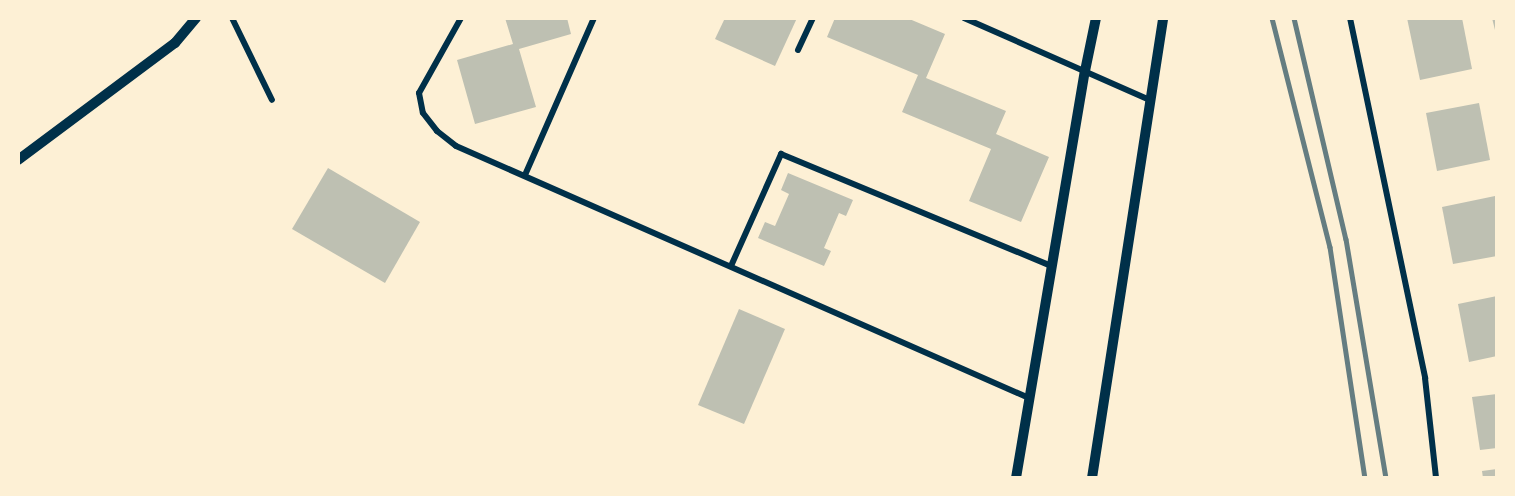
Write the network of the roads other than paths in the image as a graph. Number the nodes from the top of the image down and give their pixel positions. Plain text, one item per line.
1 (196, 18) edge
2 (232, 18) edge
3 (461, 18) edge
4 (594, 18) edge
5 (813, 18) edge
6 (964, 18) edge
7 (1096, 18) edge
8 (1163, 18) edge
9 (1350, 18) edge
10 (798, 50) dead end
11 (1085, 71) junction
12 (272, 100) dead end
13 (1150, 100) junction
14 (18, 160) edge
15 (525, 175) junction
16 (730, 266) junction
17 (1052, 266) junction
18 (1029, 398) junction
19 (1016, 478) edge
20 (1092, 478) edge
21 (1436, 478) edge

1 - 14 street
2 - 12 street
3 - 15 street
4 - 15 street
5 - 10 street
6 - 11 street
7 - 11 street
8 - 13 street
9 - 21 street
11 - 13 street
11 - 17 street
13 - 20 street
15 - 16 street
16 - 17 street
16 - 18 street
17 - 18 street
18 - 19 street

